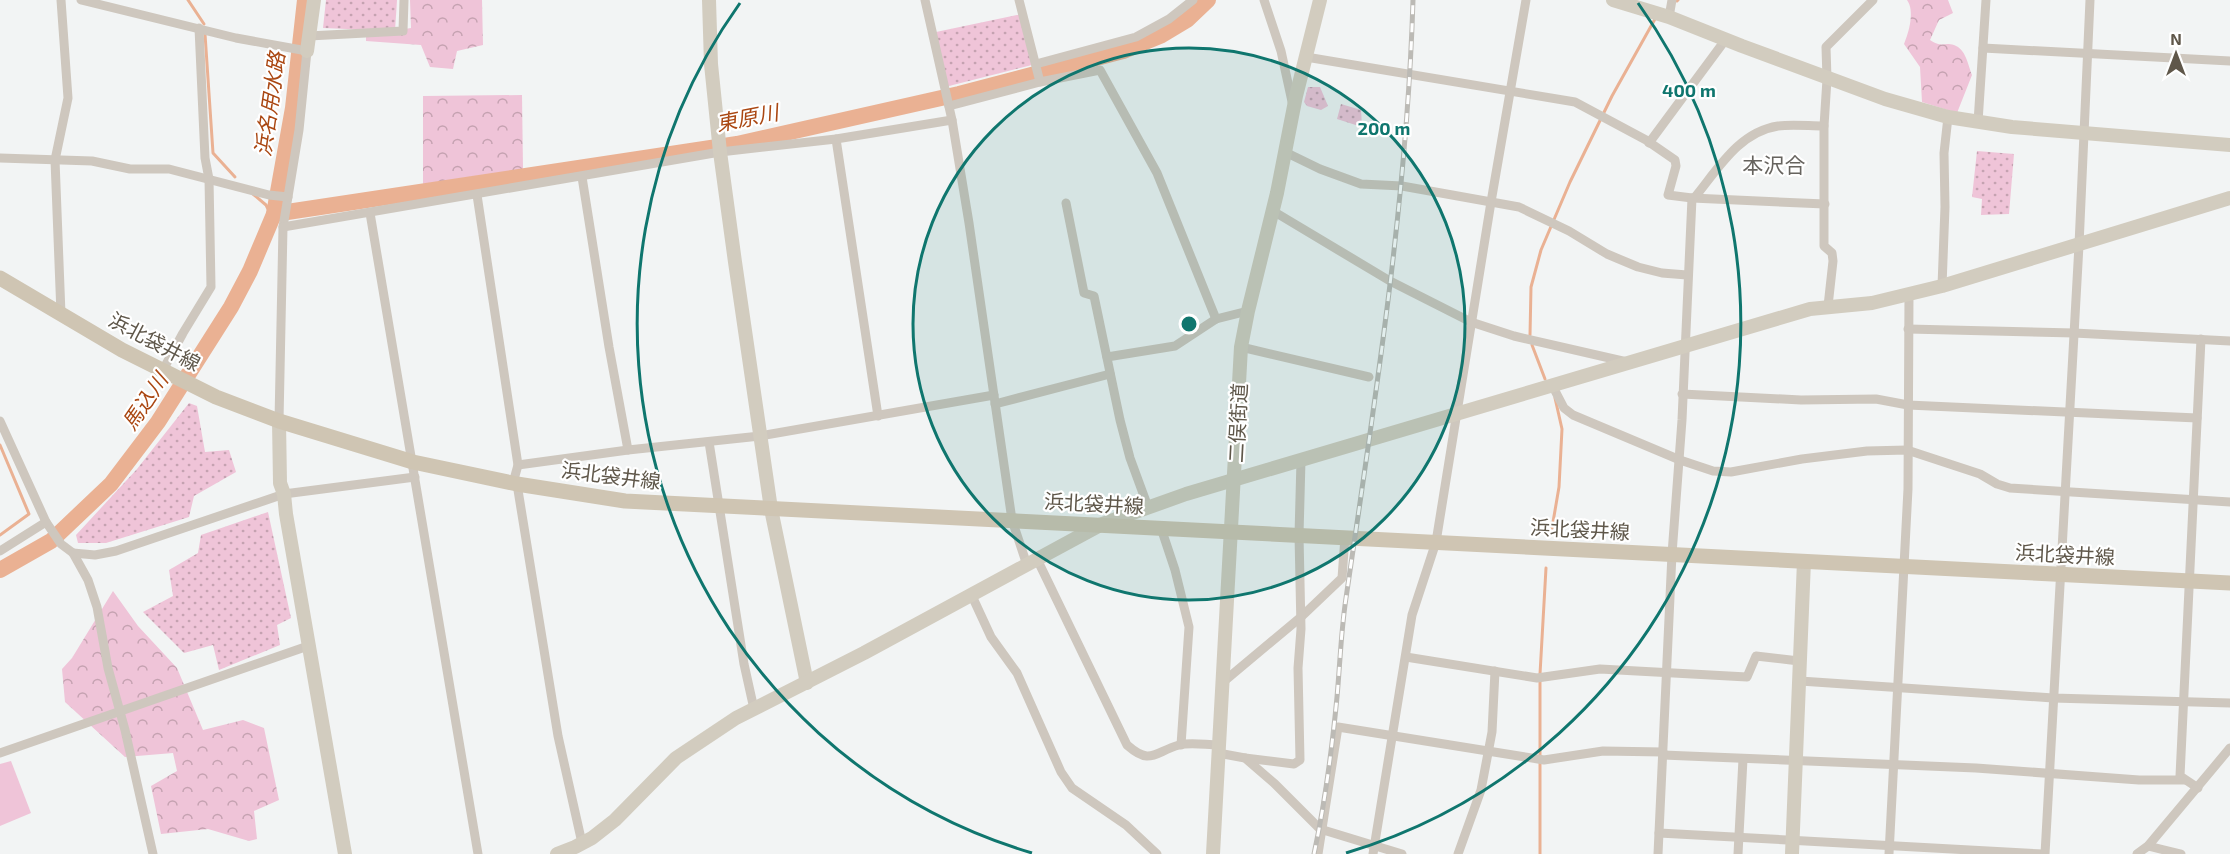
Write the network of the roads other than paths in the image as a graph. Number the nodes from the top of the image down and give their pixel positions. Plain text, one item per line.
1 (61, 0) edge
2 (81, 0) edge
3 (314, 0) edge
4 (404, 0) edge
5 (709, 0) edge
6 (926, 0) edge
7 (1019, 0) edge
8 (1193, 0) edge
9 (1264, 0) edge
10 (1320, 0) edge
11 (1526, 0) edge
12 (1613, 0) edge
13 (1672, 0) edge
14 (1873, 0) edge
15 (1986, 0) edge
16 (2090, 0) edge
17 (1669, 17) junction
18 (199, 28) junction
19 (309, 36) junction
20 (1726, 39) junction
21 (1983, 48) junction
22 (304, 51) junction
23 (2088, 54) junction
24 (1306, 57) junction
25 (2230, 62) edge
26 (1036, 64) junction
27 (1827, 79) junction
28 (1040, 82) junction
29 (1509, 90) junction
30 (949, 106) junction
31 (1294, 108) junction
32 (1948, 117) junction
33 (952, 120) junction
34 (1978, 122) junction
35 (1824, 126) junction
36 (2084, 133) junction
37 (836, 139) junction
38 (1649, 143) junction
39 (2230, 145) edge
40 (720, 152) junction
41 (1285, 152) junction
42 (0, 158) edge
43 (55, 160) junction
44 (582, 177) junction
45 (209, 179) junction
46 (477, 195) junction
47 (285, 197) junction
48 (1694, 197) junction
49 (2230, 198) edge
50 (1491, 202) junction
51 (1066, 203) dead end
52 (1825, 204) junction
53 (1273, 211) junction
54 (369, 213) junction
55 (284, 227) junction
56 (2079, 245) junction
57 (1687, 275) junction
58 (0, 278) edge
59 (1942, 286) junction
60 (1909, 294) junction
61 (1828, 306) junction
62 (1248, 311) junction
63 (61, 314) junction
64 (1216, 319) junction
65 (1471, 322) junction
66 (1908, 329) junction
67 (2074, 333) junction
68 (2201, 339) junction
69 (2230, 341) edge
70 (1685, 346) junction
71 (1241, 347) junction
72 (1107, 357) junction
73 (1629, 362) junction
74 (164, 371) junction
75 (1110, 374) junction
76 (1369, 377) dead end
77 (1552, 385) junction
78 (1682, 394) junction
79 (994, 399) junction
80 (1908, 405) junction
81 (2070, 413) junction
82 (1455, 415) junction
83 (878, 416) junction
84 (2197, 418) junction
85 (0, 421) edge
86 (279, 421) junction
87 (760, 436) junction
88 (709, 442) junction
89 (628, 450) junction
90 (1907, 450) junction
91 (1301, 460) junction
92 (1680, 460) junction
93 (518, 465) junction
94 (414, 470) junction
95 (1233, 481) junction
96 (515, 483) junction
97 (2066, 493) junction
98 (284, 494) junction
99 (2193, 500) junction
100 (2230, 502) edge
101 (718, 506) junction
102 (1148, 507) junction
103 (771, 509) junction
104 (1012, 520) junction
105 (48, 524) junction
106 (1102, 524) junction
107 (1161, 528) junction
108 (1230, 532) junction
109 (1299, 535) junction
110 (1346, 537) junction
111 (1436, 543) junction
112 (0, 551) edge
113 (73, 553) junction
114 (1672, 554) junction
115 (1804, 561) junction
116 (1032, 562) junction
117 (1904, 567) junction
118 (2061, 575) junction
119 (2189, 580) junction
120 (2230, 583) edge
121 (972, 596) junction
122 (1301, 616) junction
123 (308, 646) junction
124 (1406, 657) junction
125 (1799, 661) junction
126 (1495, 671) junction
127 (1667, 673) junction
128 (1800, 681) junction
129 (807, 683) junction
130 (1222, 683) junction
131 (1897, 687) junction
132 (2053, 698) junction
133 (2184, 700) junction
134 (2230, 703) edge
135 (754, 710) junction
136 (120, 711) junction
137 (1393, 735) junction
138 (1181, 745) junction
139 (2230, 748) edge
140 (1218, 749) junction
141 (1488, 751) junction
142 (0, 753) edge
143 (1663, 754) junction
144 (1245, 758) junction
145 (1743, 759) junction
146 (1797, 762) junction
147 (1893, 766) junction
148 (2049, 773) junction
149 (2184, 780) junction
150 (2198, 788) junction
151 (1323, 830) junction
152 (1659, 832) junction
153 (1739, 837) junction
154 (582, 843) junction
155 (2148, 846) junction
156 (1792, 847) edge
157 (1889, 850) edge
158 (1374, 851) edge
159 (1989, 853) edge
160 (153, 854) edge
161 (345, 854) edge
162 (478, 854) edge
163 (556, 854) edge
164 (1157, 854) edge
165 (1213, 854) edge
166 (1318, 854) edge
167 (1402, 854) edge
168 (1458, 854) edge
169 (1658, 854) edge
170 (1738, 854) edge
171 (2044, 854) edge
172 (2137, 854) edge
173 (2181, 854) edge

1 - 43 street
2 - 18 street
3 - 19 street
4 - 19 street
5 - 40 street
6 - 30 street
7 - 26 street
8 - 26 street
9 - 31 street
10 - 24 street, 二俣街道
11 - 29 street
12 - 17 street
13 - 17 street
14 - 27 street
15 - 21 street
16 - 23 street
17 - 20 street
18 - 22 street
18 - 45 street
19 - 22 street
20 - 27 street
20 - 38 street
21 - 23 street
21 - 34 street
22 - 47 street
23 - 25 street
23 - 36 street
24 - 29 street
24 - 31 street, 二俣街道
26 - 28 street
27 - 32 street
27 - 35 street
28 - 30 street
28 - 64 street
29 - 38 street
29 - 50 street
30 - 33 street
31 - 41 street, 二俣街道
32 - 34 street
32 - 59 street
33 - 37 street
33 - 79 street
34 - 36 street
35 - 48 street
35 - 52 street
36 - 39 street
36 - 56 street
37 - 40 street
37 - 83 street
38 - 48 street
40 - 44 street
40 - 87 street
41 - 50 street
41 - 53 street, 二俣街道
42 - 43 street
43 - 45 street
43 - 63 street
44 - 46 street
44 - 89 street
45 - 47 street
45 - 74 street
46 - 54 street
46 - 93 street
47 - 55 street
48 - 52 street
48 - 57 street
49 - 56 street
50 - 57 street
50 - 65 street
51 - 72 street
52 - 61 street
53 - 62 street, 二俣街道
53 - 65 street
54 - 55 street
54 - 94 street
55 - 86 street
56 - 59 street
56 - 67 street
57 - 70 street
58 - 63 main road, 浜北袋井線
59 - 60 street
60 - 61 street
60 - 66 street
61 - 70 street
62 - 64 street
62 - 71 street, 二俣街道
63 - 74 main road, 浜北袋井線
64 - 72 street
65 - 73 street
65 - 82 street
66 - 67 street
66 - 80 street
67 - 68 street
67 - 81 street
68 - 69 street
68 - 84 street
70 - 73 street
70 - 78 street
71 - 76 street
71 - 95 street, 二俣街道
72 - 75 street
73 - 77 street
74 - 86 main road, 浜北袋井線
75 - 79 street
75 - 102 street
77 - 82 street
77 - 92 street
78 - 80 street
78 - 92 street
79 - 83 street
79 - 104 street
80 - 81 street
80 - 90 street
81 - 84 street
81 - 97 street
82 - 91 street
82 - 111 street
83 - 87 street
84 - 99 street
85 - 105 street
86 - 94 main road, 浜北袋井線
86 - 98 street
87 - 88 street
87 - 103 street
88 - 89 street
88 - 101 street
89 - 93 street
90 - 92 street
90 - 97 street
90 - 117 street
91 - 95 street
91 - 109 street
92 - 114 street
93 - 96 street
94 - 96 main road, 浜北袋井線
94 - 98 street
94 - 162 street
95 - 102 street
95 - 108 street, 二俣街道
96 - 101 main road, 浜北袋井線
96 - 154 street
97 - 99 street
97 - 118 street
98 - 113 street
98 - 123 street
99 - 100 street
99 - 119 street
101 - 103 main road, 浜北袋井線
101 - 135 street
102 - 106 street
103 - 104 main road, 浜北袋井線
103 - 129 street
104 - 106 main road, 浜北袋井線
104 - 116 street
105 - 112 street
105 - 113 street
106 - 107 main road, 浜北袋井線
106 - 116 street
107 - 108 main road, 浜北袋井線
107 - 138 street
108 - 109 main road, 浜北袋井線
108 - 130 street, 二俣街道
109 - 110 main road, 浜北袋井線
109 - 122 street
110 - 111 main road, 浜北袋井線
110 - 122 street
111 - 114 main road, 浜北袋井線
111 - 124 street
113 - 136 street
114 - 115 main road, 浜北袋井線
114 - 127 street
115 - 117 main road, 浜北袋井線
115 - 125 street
116 - 121 street
116 - 138 street
117 - 118 main road, 浜北袋井線
117 - 131 street
118 - 119 main road, 浜北袋井線
118 - 132 street
119 - 120 main road, 浜北袋井線
119 - 133 street
121 - 129 street
121 - 164 street
122 - 130 street
122 - 144 street
123 - 136 street
123 - 161 street
124 - 126 street
124 - 137 street
125 - 127 street
125 - 128 street
126 - 127 street
126 - 141 street
127 - 143 street
128 - 131 street
128 - 146 street
129 - 135 street
130 - 140 street, 二俣街道
131 - 132 street
131 - 147 street
132 - 133 street
132 - 148 street
133 - 134 street
133 - 149 street
135 - 154 street
136 - 142 street
136 - 160 street
137 - 141 street
137 - 151 street
137 - 158 street
138 - 140 street
139 - 150 street
140 - 144 street
140 - 165 street, 二俣街道
141 - 143 street
141 - 168 street
143 - 145 street
143 - 152 street
144 - 151 street
145 - 146 street
145 - 153 street
146 - 147 street
146 - 156 street
147 - 148 street
147 - 157 street
148 - 149 street
148 - 171 street
149 - 150 street
150 - 155 street
151 - 158 street
151 - 166 street
152 - 153 street
152 - 169 street
153 - 156 street
153 - 170 street
154 - 163 street
155 - 172 street
155 - 173 street
156 - 157 street
157 - 159 street
158 - 167 street
159 - 171 street

